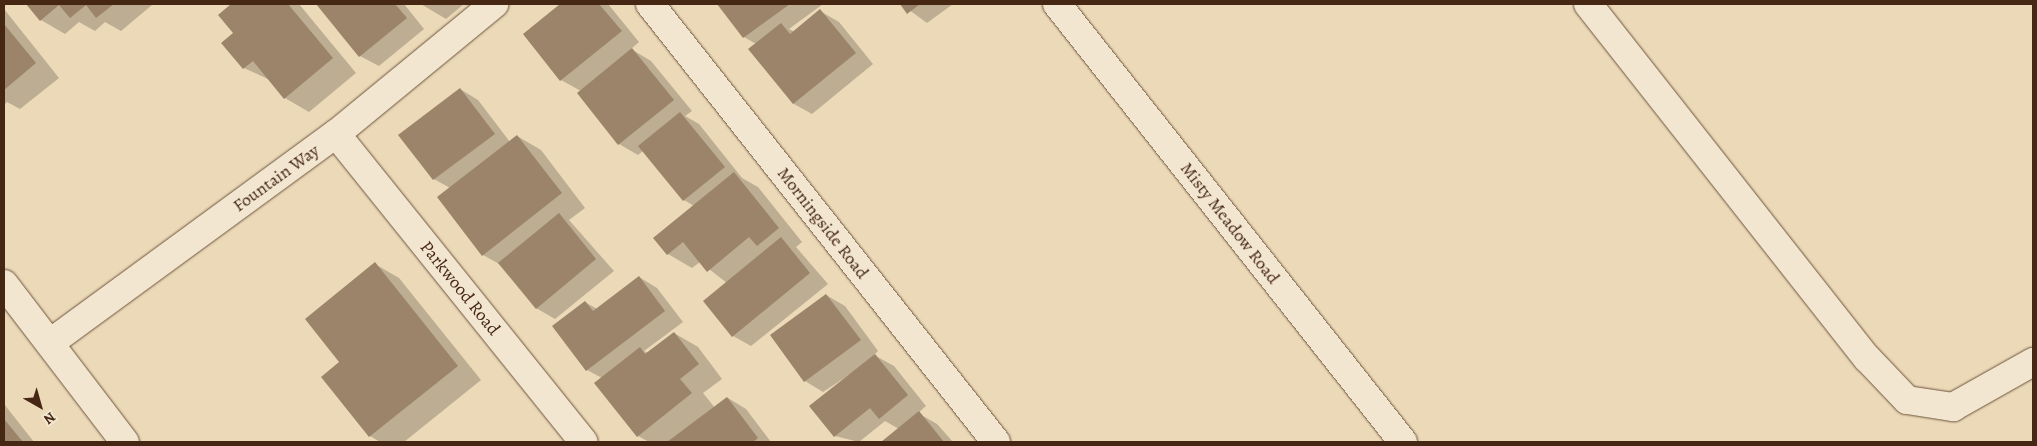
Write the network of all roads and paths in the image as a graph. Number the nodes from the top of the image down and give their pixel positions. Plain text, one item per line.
1 (494, 4) edge
2 (650, 4) edge
3 (1057, 4) edge
4 (1588, 4) edge
5 (336, 134) junction
6 (4, 284) edge
7 (50, 343) junction
8 (2033, 362) edge
9 (125, 442) edge
10 (584, 442) edge
11 (996, 442) edge
12 (1404, 442) edge

1 - 5 street, Fountain Way
2 - 11 street, Morningside Road
3 - 12 street, Misty Meadow Road
4 - 8 street
5 - 7 street, Fountain Way
5 - 10 street, Parkwood Road
6 - 7 street
7 - 9 street

